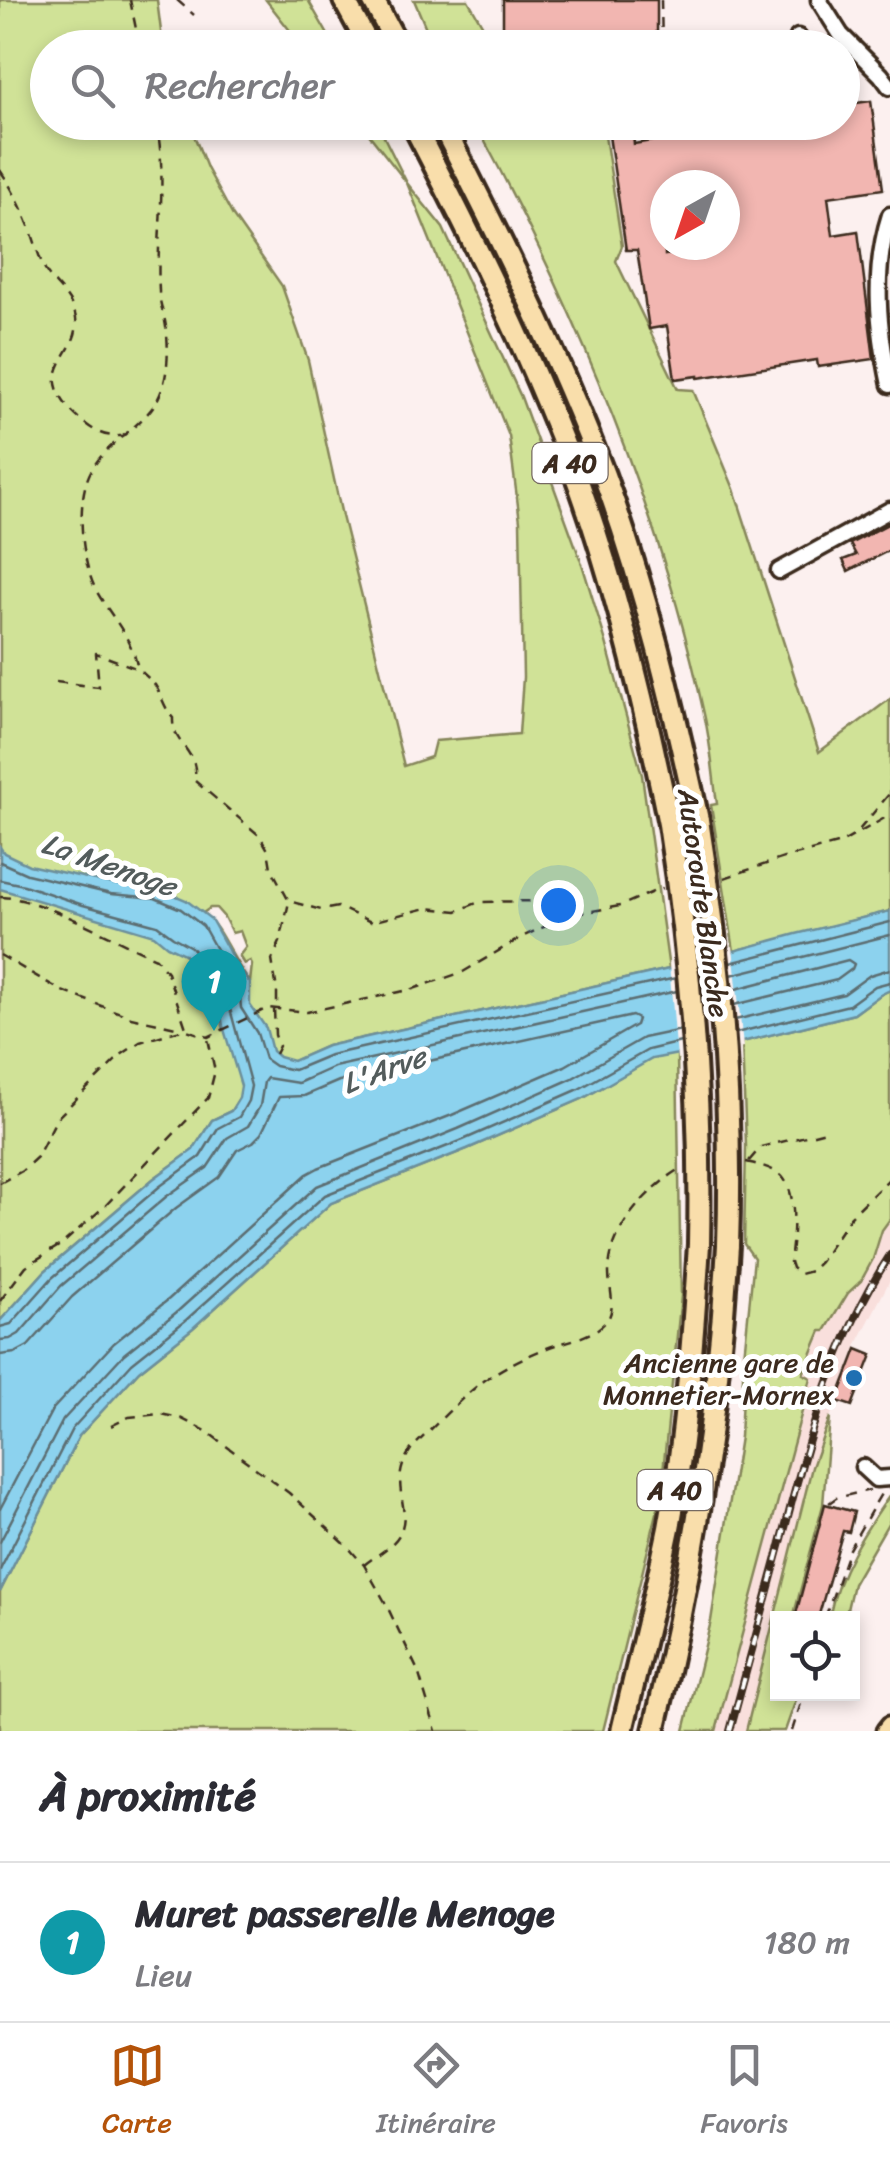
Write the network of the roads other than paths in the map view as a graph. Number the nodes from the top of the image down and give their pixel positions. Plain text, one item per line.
1 (344, 0) edge
2 (373, 0) edge
3 (819, 0) edge
4 (360, 30) edge
5 (389, 30) edge
6 (833, 30) edge
7 (860, 58) edge
8 (890, 87) edge
9 (421, 140) edge
10 (449, 140) edge
11 (890, 215) edge
12 (890, 385) edge
13 (890, 510) edge
14 (778, 571) dead end
15 (862, 1467) dead end
16 (888, 1479) edge
17 (622, 1731) edge
18 (654, 1731) edge

1 - 4 highway
2 - 5 highway
3 - 6 street
7 - 8 street
9 - 17 highway, Autoroute Blanche / A 40, bridge
10 - 18 highway, Autoroute Blanche / A 40, bridge
11 - 12 street
13 - 14 street
15 - 16 street

